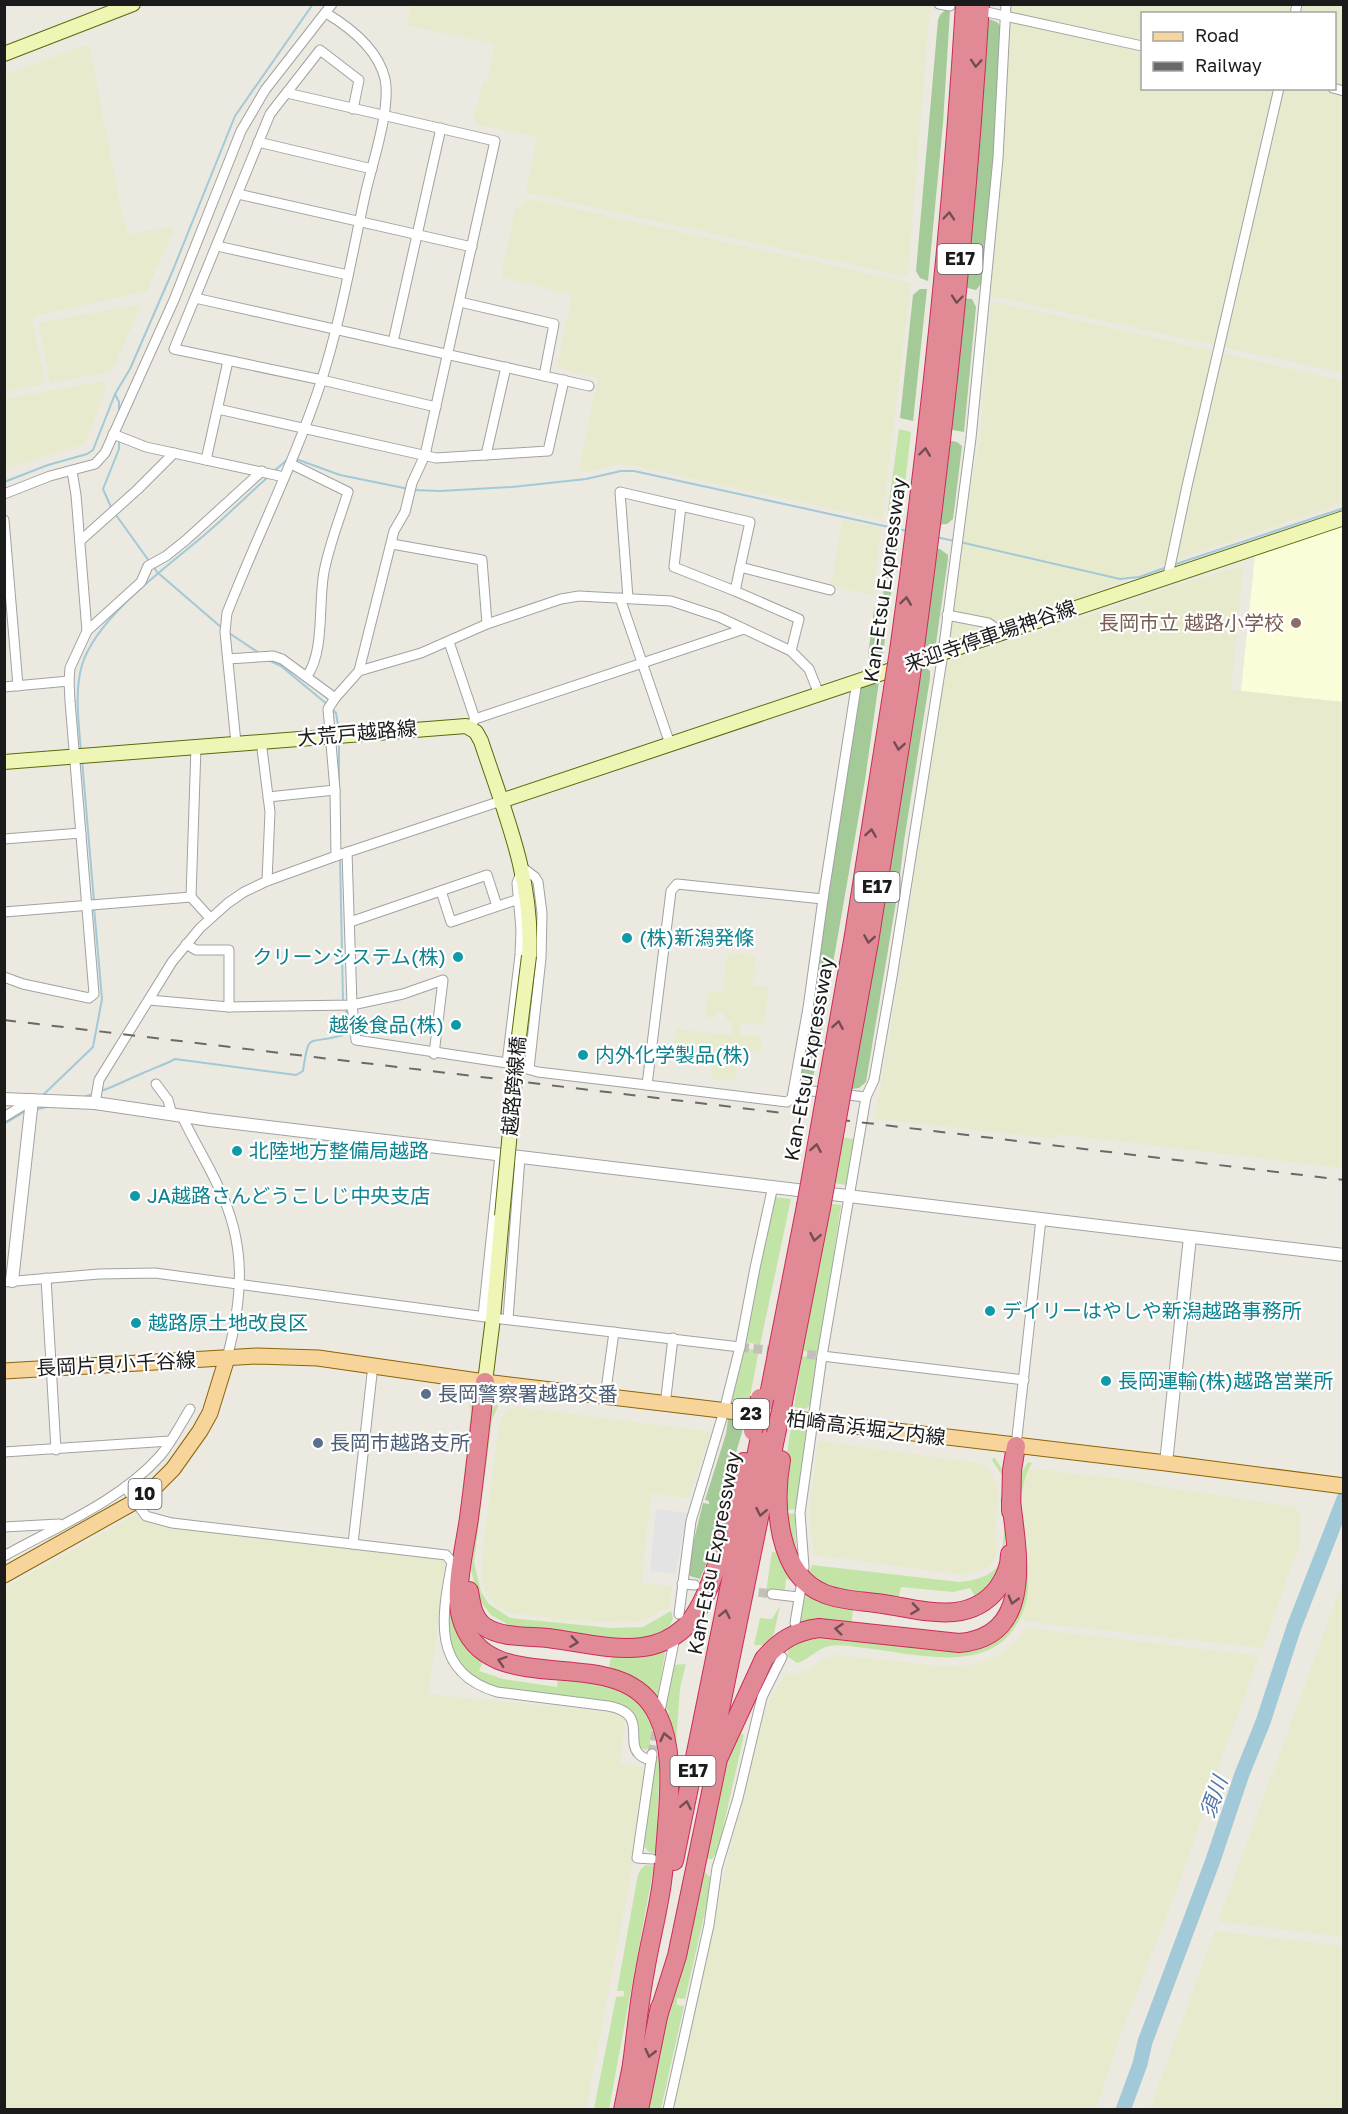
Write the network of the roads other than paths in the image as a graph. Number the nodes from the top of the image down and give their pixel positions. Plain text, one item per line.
1 (133, 4) edge
2 (333, 4) edge
3 (939, 4) edge
4 (1006, 4) edge
5 (957, 5) edge
6 (983, 8) edge
7 (326, 13) junction
8 (1006, 17) junction
9 (1141, 46) edge
10 (4, 54) edge
11 (1279, 90) edge
12 (287, 93) junction
13 (353, 109) junction
14 (384, 115) junction
15 (441, 128) junction
16 (258, 142) junction
17 (372, 169) junction
18 (238, 194) junction
19 (359, 222) junction
20 (416, 234) junction
21 (217, 246) junction
22 (472, 247) junction
23 (348, 275) junction
24 (195, 298) junction
25 (460, 302) junction
26 (335, 329) junction
27 (393, 342) junction
28 (448, 354) junction
29 (228, 361) junction
30 (506, 368) junction
31 (544, 376) junction
32 (322, 380) junction
33 (564, 380) junction
34 (589, 386) dead end
35 (436, 407) junction
36 (218, 409) junction
37 (304, 429) junction
38 (113, 434) junction
39 (174, 453) junction
40 (486, 454) junction
41 (425, 455) junction
42 (206, 460) junction
43 (291, 464) junction
44 (72, 471) junction
45 (262, 471) junction
46 (284, 477) junction
47 (4, 494) edge
48 (681, 506) junction
49 (925, 511) junction
50 (1344, 518) edge
51 (4, 520) edge
52 (80, 541) junction
53 (392, 544) junction
54 (740, 567) junction
55 (1168, 576) junction
56 (831, 590) dead end
57 (735, 591) junction
58 (624, 598) junction
59 (947, 615) junction
60 (487, 624) junction
61 (744, 629) junction
62 (87, 631) junction
63 (1002, 632) junction
64 (449, 642) junction
65 (791, 651) junction
66 (943, 653) junction
67 (228, 659) junction
68 (642, 663) junction
69 (359, 671) junction
70 (307, 676) junction
71 (69, 681) junction
72 (857, 681) junction
73 (18, 686) junction
74 (4, 687) edge
75 (819, 694) junction
76 (335, 698) junction
77 (473, 723) junction
78 (331, 735) junction
79 (261, 741) junction
80 (236, 743) junction
81 (670, 744) junction
82 (196, 747) junction
83 (75, 757) junction
84 (4, 762) edge
85 (335, 790) junction
86 (268, 797) junction
87 (501, 801) junction
88 (81, 833) junction
89 (4, 839) edge
90 (347, 852) junction
91 (336, 856) junction
92 (523, 868) junction
93 (267, 881) junction
94 (441, 891) junction
95 (191, 897) junction
96 (519, 899) junction
97 (823, 899) junction
98 (86, 905) junction
99 (497, 906) junction
100 (4, 912) edge
101 (210, 918) junction
102 (350, 922) junction
103 (186, 944) junction
104 (4, 977) edge
105 (149, 1000) junction
106 (352, 1005) junction
107 (229, 1007) junction
108 (434, 1054) junction
109 (507, 1063) junction
110 (529, 1069) junction
111 (156, 1084) dead end
112 (647, 1085) junction
113 (794, 1089) junction
114 (866, 1097) junction
115 (4, 1099) edge
116 (34, 1099) junction
117 (95, 1103) junction
118 (177, 1115) junction
119 (4, 1117) edge
120 (500, 1155) junction
121 (520, 1157) junction
122 (773, 1186) junction
123 (850, 1197) junction
124 (813, 1207) junction
125 (1041, 1219) junction
126 (1190, 1237) junction
127 (1344, 1255) edge
128 (46, 1278) junction
129 (8, 1282) edge
130 (240, 1284) junction
131 (495, 1318) junction
132 (614, 1332) junction
133 (673, 1338) junction
134 (740, 1347) junction
135 (822, 1356) junction
136 (227, 1358) junction
137 (373, 1365) junction
138 (50, 1368) junction
139 (4, 1371) edge
140 (1024, 1380) junction
141 (485, 1383) junction
142 (604, 1397) junction
143 (775, 1401) junction
144 (665, 1404) junction
145 (190, 1409) dead end
146 (724, 1411) junction
147 (812, 1422) junction
148 (769, 1433) junction
149 (170, 1442) junction
150 (1016, 1446) junction
151 (56, 1450) junction
152 (4, 1452) edge
153 (1167, 1463) junction
154 (1344, 1486) edge
155 (125, 1487) junction
156 (136, 1501) junction
157 (1011, 1501) junction
158 (469, 1517) junction
159 (62, 1524) junction
160 (4, 1527) edge
161 (353, 1544) junction
162 (4, 1556) edge
163 (804, 1567) dead end
164 (4, 1575) edge
165 (682, 1584) junction
166 (695, 1585) tunnel mouth
167 (772, 1594) tunnel mouth
168 (679, 1614) dead end
169 (795, 1623) dead end
170 (674, 1642) dead end
171 (782, 1657) dead end
172 (661, 1706) dead end
173 (652, 1859) dead end
174 (700, 1864) dead end
175 (717, 1868) junction
176 (658, 2016) junction
177 (632, 2065) junction
178 (623, 2109) edge
179 (639, 2109) edge
180 (668, 2109) edge

1 - 10 main road
2 - 7 street
3 - 5 street
4 - 8 street
49 -> 5 highway, Kan-Etsu Expressway / E17
6 - 8 street
6 -> 49 highway, Kan-Etsu Expressway / E17
7 - 14 street
7 - 38 street
8 - 9 street
8 - 59 street
11 - 55 street
12 - 13 street
12 - 13 street
12 - 16 street
13 - 14 street
14 - 15 street
14 - 17 street
15 - 20 street
15 - 22 street
16 - 17 street
16 - 18 street
17 - 19 street
18 - 19 street
18 - 21 street
19 - 20 street
19 - 23 street
20 - 22 street
20 - 27 street
21 - 23 street
21 - 24 street
22 - 25 street
23 - 26 street
24 - 26 street
24 - 29 street
25 - 28 street
25 - 31 street
26 - 27 street
26 - 32 street
27 - 28 street
28 - 30 street
28 - 35 street
29 - 32 street
29 - 36 street
30 - 31 street
30 - 40 street
31 - 33 street
32 - 35 street
32 - 37 street
33 - 34 street
33 - 40 street
35 - 41 street
36 - 37 street
36 - 42 street
37 - 41 street
37 - 43 street
38 - 39 street
38 - 44 street
39 - 42 street
39 - 52 street
40 - 41 street
41 - 53 street
42 - 45 street
43 - 46 street
43 - 70 street
44 - 47 street
44 - 52 street
45 - 46 street
45 - 62 street
46 - 67 street
48 - 54 street
48 - 57 street
48 - 58 street
49 - 124 highway, Kan-Etsu Expressway / E17, bridge
50 - 55 main road, 来迎寺停車場神谷線
51 - 73 street
52 - 62 street
53 - 60 street
53 - 69 street
54 - 56 street
54 - 57 street
55 - 63 main road, 来迎寺停車場神谷線
57 - 65 street
58 - 60 street
58 - 61 street
58 - 68 street
59 - 63 street
59 - 66 street
60 - 64 street
61 - 65 street
61 - 68 street
62 - 71 street
63 - 66 main road, 来迎寺停車場神谷線
64 - 69 street
64 - 77 street
65 - 75 street
66 - 72 main road, 来迎寺停車場神谷線
66 - 114 street
67 - 70 street
67 - 80 street
68 - 77 street
68 - 81 street
69 - 76 street
70 - 76 street
71 - 73 street
71 - 83 street
72 - 75 main road, 来迎寺停車場神谷線
72 - 97 street
73 - 74 street
75 - 81 main road, 来迎寺停車場神谷線
76 - 78 street
77 - 78 main road, 大荒戸越路線
77 - 87 main road
78 - 79 main road, 大荒戸越路線
78 - 85 street
79 - 80 main road, 大荒戸越路線
79 - 86 street
80 - 82 main road, 大荒戸越路線
81 - 87 main road, 来迎寺停車場神谷線
82 - 83 main road, 大荒戸越路線
82 - 95 street
83 - 84 main road, 大荒戸越路線
83 - 88 street
85 - 86 street
85 - 91 street
86 - 93 street
87 - 90 street
87 - 92 main road
88 - 89 street
88 - 98 street
90 - 91 street
90 - 102 street
91 - 93 street
92 - 96 street
92 - 110 street
92 - 131 main road, 越路跨線橋, bridge
93 - 101 street
94 - 99 street
94 - 99 street
94 - 102 street
95 - 98 street
95 - 101 street
96 - 99 street
96 - 109 street
97 - 112 street
97 - 113 street
98 - 100 street
98 - 104 street
101 - 103 street
102 - 106 street
103 - 105 street
103 - 107 street
105 - 107 street
105 - 117 street
106 - 107 street
106 - 108 street
106 - 108 street
108 - 109 street
109 - 110 street
110 - 112 street
111 - 118 street
112 - 113 street
113 - 114 street
114 - 123 street
115 - 116 street
116 - 117 street
116 - 119 street
116 - 129 street
117 - 118 street
118 - 120 street
118 - 130 street
120 - 121 street
120 - 131 street
121 - 122 street
121 - 131 street
122 - 123 street
122 - 134 street
123 - 125 street
123 - 135 street
124 -> 143 highway, Kan-Etsu Expressway
124 - 143 highway, Kan-Etsu Expressway
125 - 126 street
125 - 140 street
126 - 127 street
126 - 153 street
128 - 129 street
128 - 130 street
128 - 138 street
130 - 131 street
130 - 136 street
131 - 132 street
131 - 141 main road
132 - 133 street
132 - 142 street
133 - 134 street
133 - 144 street
134 - 146 street
135 - 140 street
135 - 147 street
136 - 137 main road, 柏崎高浜堀之内線 / 23
136 - 138 main road, 長岡片貝小千谷線
136 - 156 main road, 10
137 - 141 main road, 柏崎高浜堀之内線 / 23
137 - 161 street
138 - 139 main road, 長岡片貝小千谷線
138 - 151 street
140 - 150 street
141 - 142 main road, 柏崎高浜堀之内線 / 23
141 - 158 highway
142 - 144 main road, 柏崎高浜堀之内線 / 23
143 - 148 highway
143 - 148 highway, bridge
144 - 146 main road, 柏崎高浜堀之内線 / 23
145 - 149 street
146 - 147 main road, 柏崎高浜堀之内線 / 23
146 - 165 street
147 - 150 main road, 柏崎高浜堀之内線 / 23
147 - 163 street
148 -> 157 highway
158 -> 148 highway
148 -> 176 highway, Kan-Etsu Expressway / E17
177 -> 148 highway, Kan-Etsu Expressway / E17
149 - 151 street
149 - 155 street
150 - 153 main road, 柏崎高浜堀之内線 / 23
150 - 157 highway
151 - 152 street
153 - 154 main road, 柏崎高浜堀之内線 / 23
155 - 156 street
155 - 159 street
156 - 161 street
156 - 164 main road, 10
157 -> 176 highway
177 -> 158 highway
159 - 160 street
159 - 162 street
161 - 173 street
165 - 166 street
165 - 168 street
167 - 169 street
170 - 172 street
171 - 175 street
174 - 175 street
175 - 180 street
176 -> 179 highway, Kan-Etsu Expressway / E17
177 - 178 highway, Kan-Etsu Expressway / E17

